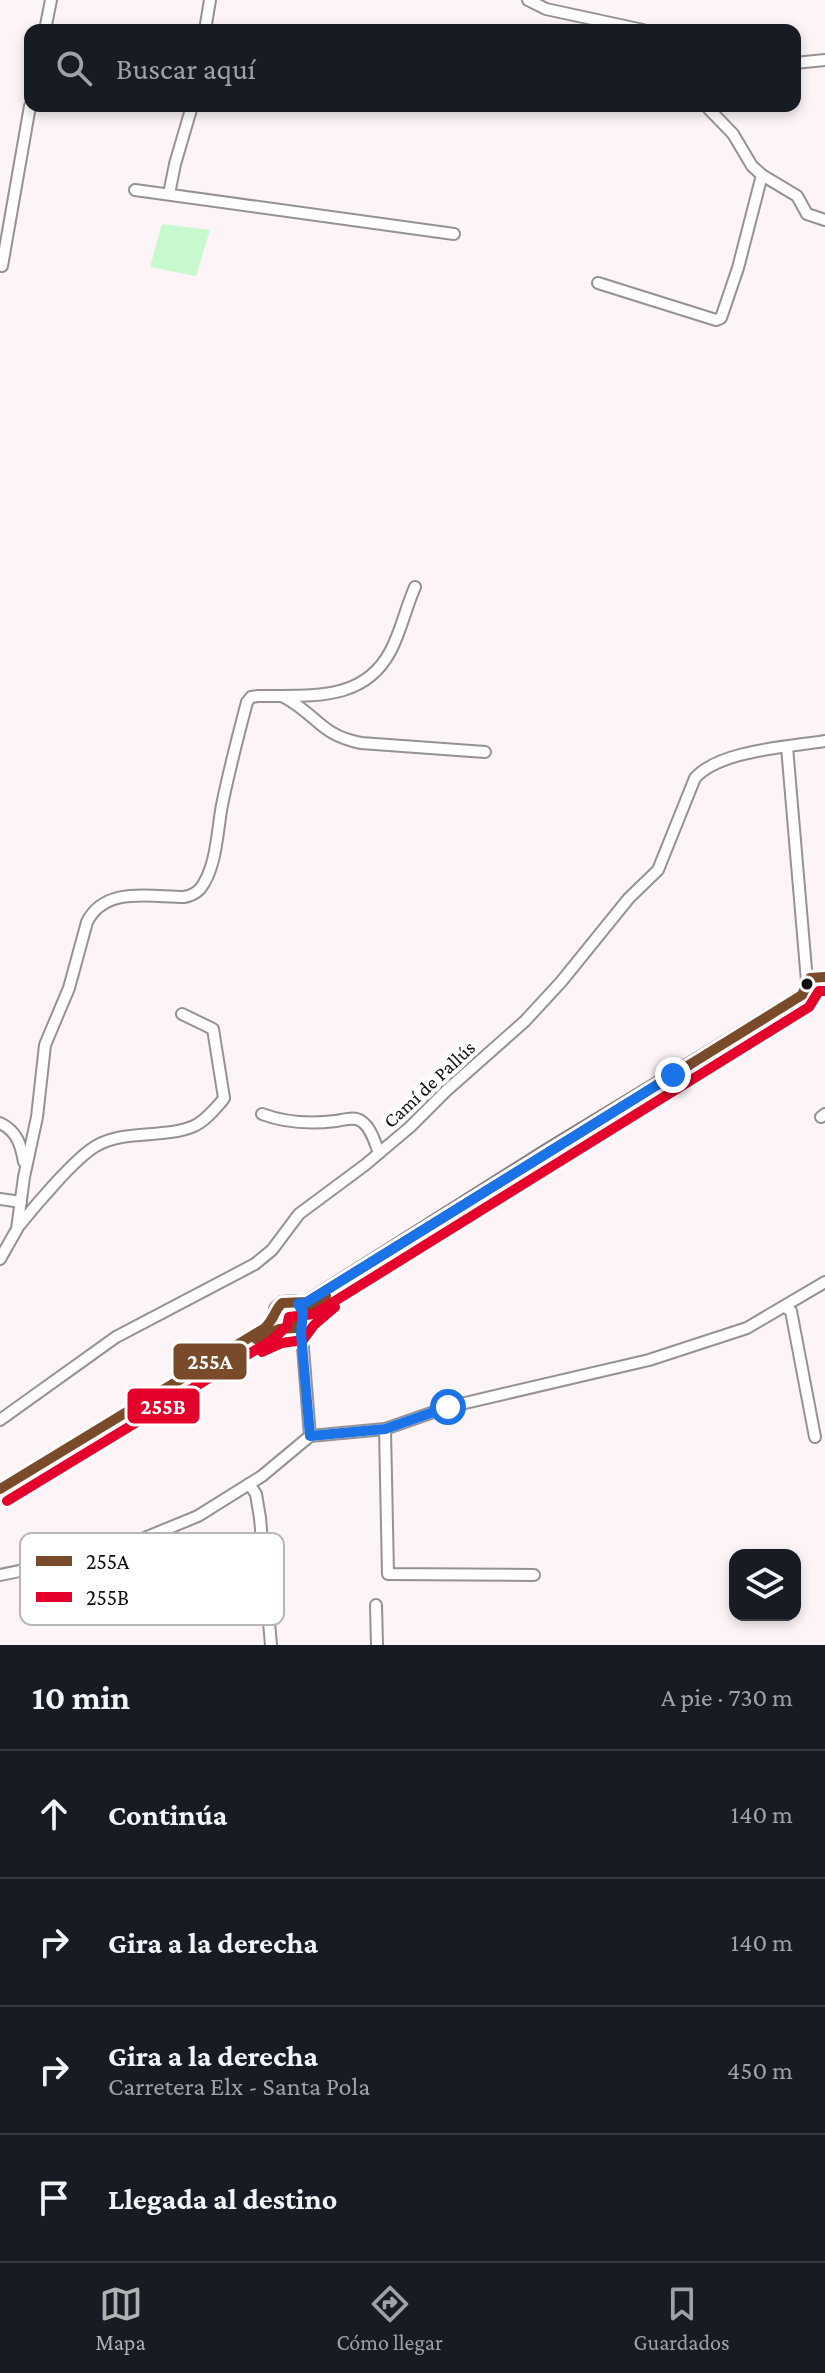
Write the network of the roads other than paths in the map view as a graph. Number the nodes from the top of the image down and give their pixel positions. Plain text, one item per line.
1 (51, 0) edge
2 (210, 0) edge
3 (528, 0) edge
4 (46, 24) edge
5 (206, 24) edge
6 (604, 24) edge
7 (825, 60) edge
8 (801, 62) edge
9 (29, 112) edge
10 (190, 112) edge
11 (712, 112) edge
12 (762, 175) junction
13 (135, 190) dead end
14 (169, 194) junction
15 (825, 220) edge
16 (454, 234) dead end
17 (2, 266) dead end
18 (598, 283) dead end
19 (415, 587) dead end
20 (280, 695) junction
21 (825, 741) edge
22 (787, 747) junction
23 (485, 752) dead end
24 (807, 981) junction
25 (825, 982) edge
26 (802, 995) junction
27 (182, 1014) dead end
28 (262, 1114) dead end
29 (0, 1123) edge
30 (379, 1153) junction
31 (26, 1168) junction
32 (0, 1199) edge
33 (21, 1202) junction
34 (17, 1229) junction
35 (0, 1259) edge
36 (825, 1282) edge
37 (785, 1307) junction
38 (275, 1318) junction
39 (297, 1322) junction
40 (0, 1420) edge
41 (385, 1429) junction
42 (310, 1436) junction
43 (815, 1437) dead end
44 (249, 1484) junction
45 (0, 1489) edge
46 (0, 1496) edge
47 (157, 1533) edge
48 (261, 1533) edge
49 (20, 1571) edge
50 (0, 1575) edge
51 (534, 1575) dead end
52 (376, 1605) dead end
53 (269, 1625) edge
54 (271, 1645) edge
55 (377, 1645) edge

1 - 4 street
2 - 5 street
3 - 6 street
7 - 8 street
9 - 17 street
10 - 14 street
11 - 12 street
12 - 15 street
12 - 18 street
13 - 14 street
14 - 16 street
19 - 20 street
20 - 23 street
20 - 31 street
21 - 22 street, Camí de Pallús
22 - 24 street
22 - 30 street, Camí de Pallús
24 - 25 street
24 - 26 street
25 - 26 main road
25 - 39 main road
26 - 39 main road
27 - 34 street
28 - 30 street
29 - 31 street
30 - 40 street, Camí de Pallús
31 - 33 street
32 - 33 street
33 - 34 street
34 - 35 street
36 - 37 street
37 - 41 street
37 - 43 street
38 - 39 main road
38 - 39 main road
38 - 45 main road
39 - 42 street
39 - 46 main road
41 - 42 street
41 - 51 street
42 - 44 street
44 - 47 street
44 - 48 street
49 - 50 street
52 - 55 street
53 - 54 street

